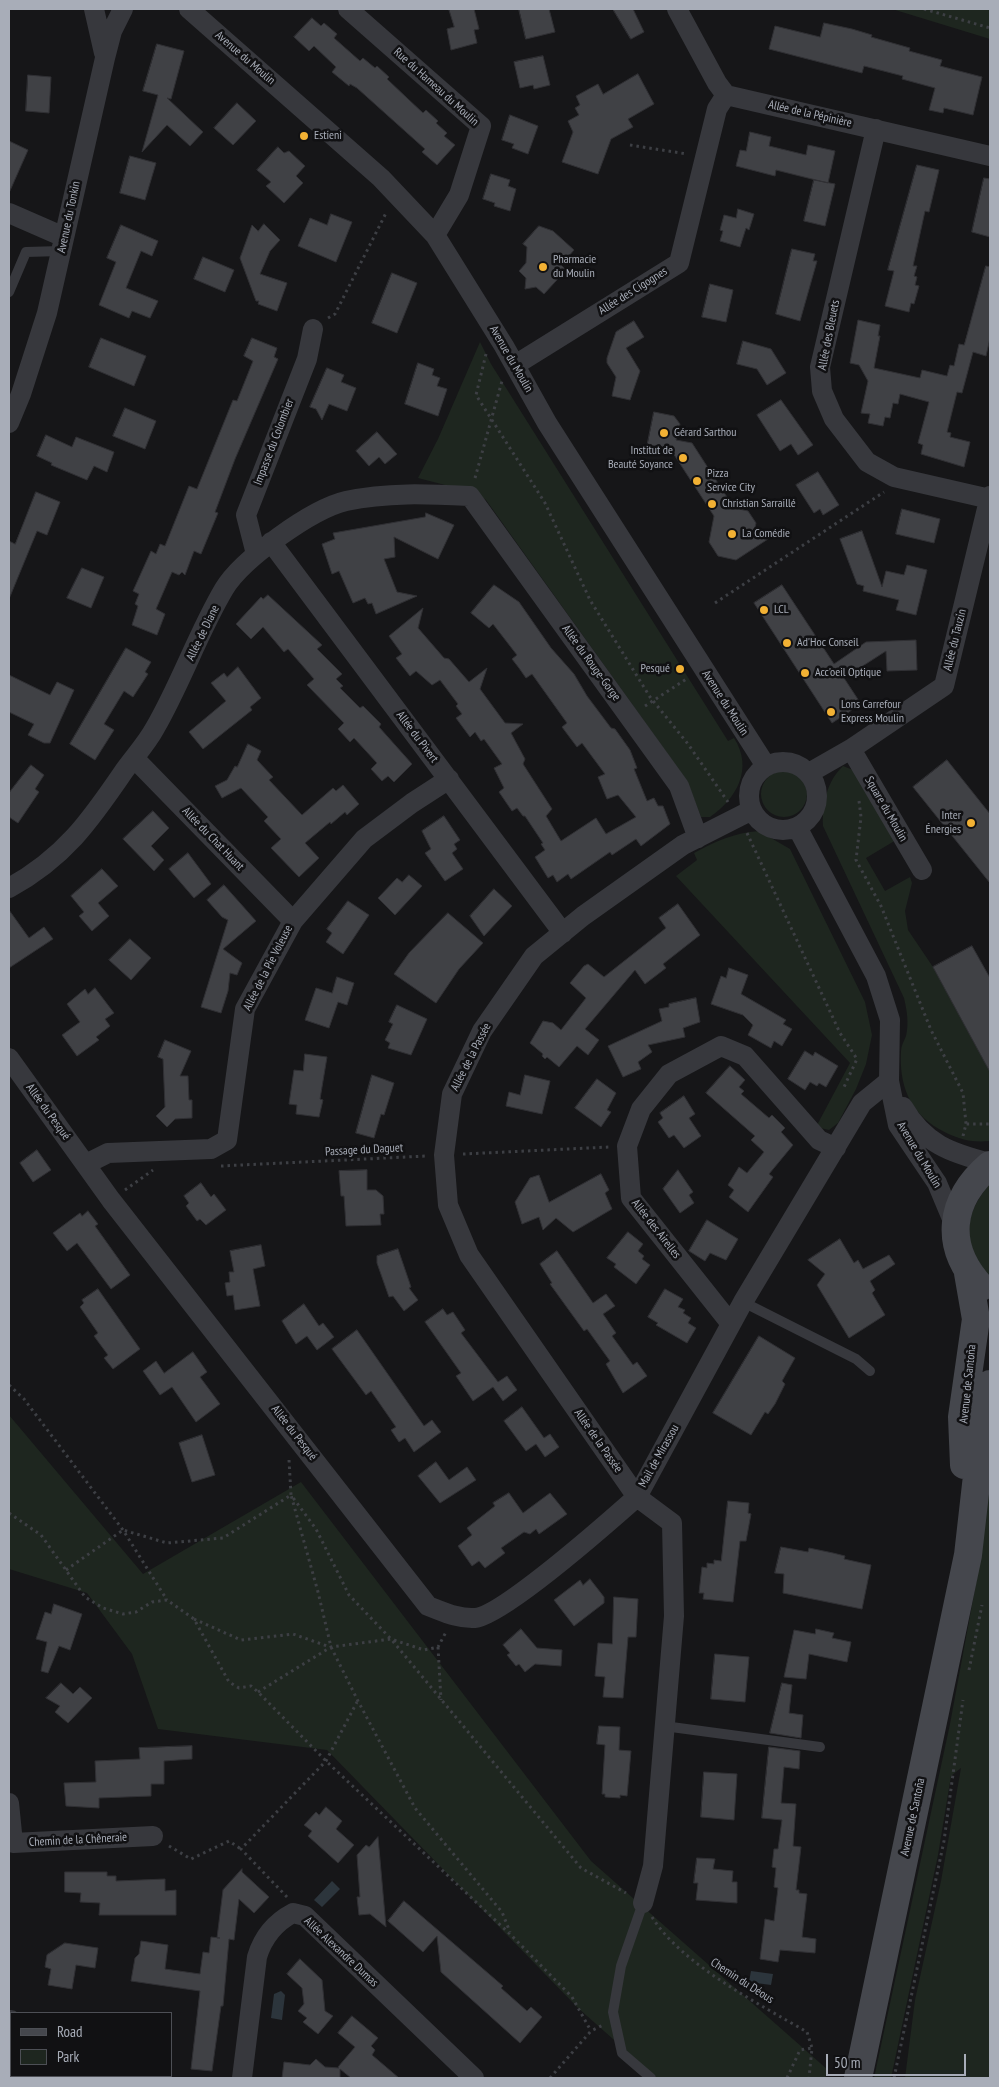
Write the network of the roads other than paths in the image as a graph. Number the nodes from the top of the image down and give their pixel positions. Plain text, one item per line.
1 (94, 9) edge
2 (123, 9) edge
3 (189, 9) edge
4 (348, 9) edge
5 (677, 9) edge
6 (104, 58) junction
7 (726, 95) junction
8 (876, 129) junction
9 (990, 156) edge
10 (9, 213) edge
11 (435, 235) junction
12 (63, 244) junction
13 (9, 292) edge
14 (313, 329) road end
15 (515, 365) junction
16 (9, 423) edge
17 (470, 496) joint
18 (990, 497) edge
19 (264, 548) junction
20 (851, 749) junction
21 (134, 758) junction
22 (766, 766) junction
23 (809, 773) junction
24 (449, 780) junction
25 (752, 810) junction
26 (797, 827) junction
27 (698, 838) junction
28 (922, 870) dead end
29 (9, 888) edge
30 (293, 921) junction
31 (563, 933) junction
32 (9, 1058) edge
33 (889, 1082) junction
34 (836, 1148) junction
35 (86, 1164) junction
36 (990, 1164) edge
37 (955, 1226) junction
38 (968, 1273) junction
39 (990, 1294) edge
40 (743, 1302) junction
41 (731, 1324) junction
42 (870, 1371) dead end
43 (990, 1384) edge
44 (637, 1497) junction
45 (968, 1555) junction
46 (664, 1726) junction
47 (820, 1746) dead end
48 (9, 1803) edge
49 (153, 1836) road end
50 (643, 1902) joint
51 (242, 2078) edge
52 (474, 2078) edge
53 (650, 2078) edge
54 (858, 2078) edge

1 - 6 street
2 - 6 street, Avenue du Tonkin
3 - 11 street, Avenue du Moulin
4 - 11 street, Rue du Hameau du Moulin
5 - 7 street
6 - 12 street, Avenue du Tonkin
7 - 8 street, Allée de la Pépinière
7 - 15 street, Allée des Cigognes
8 - 9 street, Allée de la Pépinière
8 - 18 street, Allée des Bleuets
10 - 12 street
11 - 15 street, Avenue du Moulin
12 - 13 lane
12 - 16 street, Avenue du Tonkin
14 - 19 street, Impasse du Colombier
15 - 22 street, Avenue du Moulin
17 - 19 street, Allée de Diane
17 - 27 street, Allée du Rouge-Gorge
18 - 20 street, Allée du Tauzin
19 - 21 street, Allée de Diane
19 - 24 street, Allée du Pivert
20 - 23 street, Allée du Tauzin
20 - 28 street, Square du Moulin
21 - 29 street, Allée de Diane
21 - 30 street, Allée du Chat Huant
22 - 23 street
22 - 25 street
23 - 26 street
24 - 30 street, Allée de la Pie Voleuse
24 - 31 street, Allée du Pivert
25 - 26 street
25 - 27 street, Allée de la Passée
26 - 33 street, Avenue du Moulin
27 - 31 street, Allée de la Passée
30 - 35 street, Allée de la Pie Voleuse
31 - 44 street, Allée de la Passée
32 - 35 street, Allée du Pesqué
33 - 34 street, Mail de Mirassou
33 - 36 street, Avenue du Moulin
33 - 37 street, Avenue du Moulin
34 - 40 street, Mail de Mirassou
34 - 41 street, Allée des Airelles
35 - 44 street, Allée du Pesqué
36 - 37 main road
37 - 38 main road
38 - 39 main road
38 - 45 main road, Avenue de Santoña
40 - 41 street, Mail de Mirassou
40 - 42 lane
41 - 44 street, Mail de Mirassou
43 - 45 main road, Avenue de Santoña
44 - 46 street, Mail de Mirassou
45 - 54 main road, Avenue de Santoña
46 - 47 lane
46 - 50 street, Mail de Mirassou
48 - 49 street, Chemin de la Chêneraie
50 - 53 lane
51 - 52 street, Allée Alexandre Dumas

